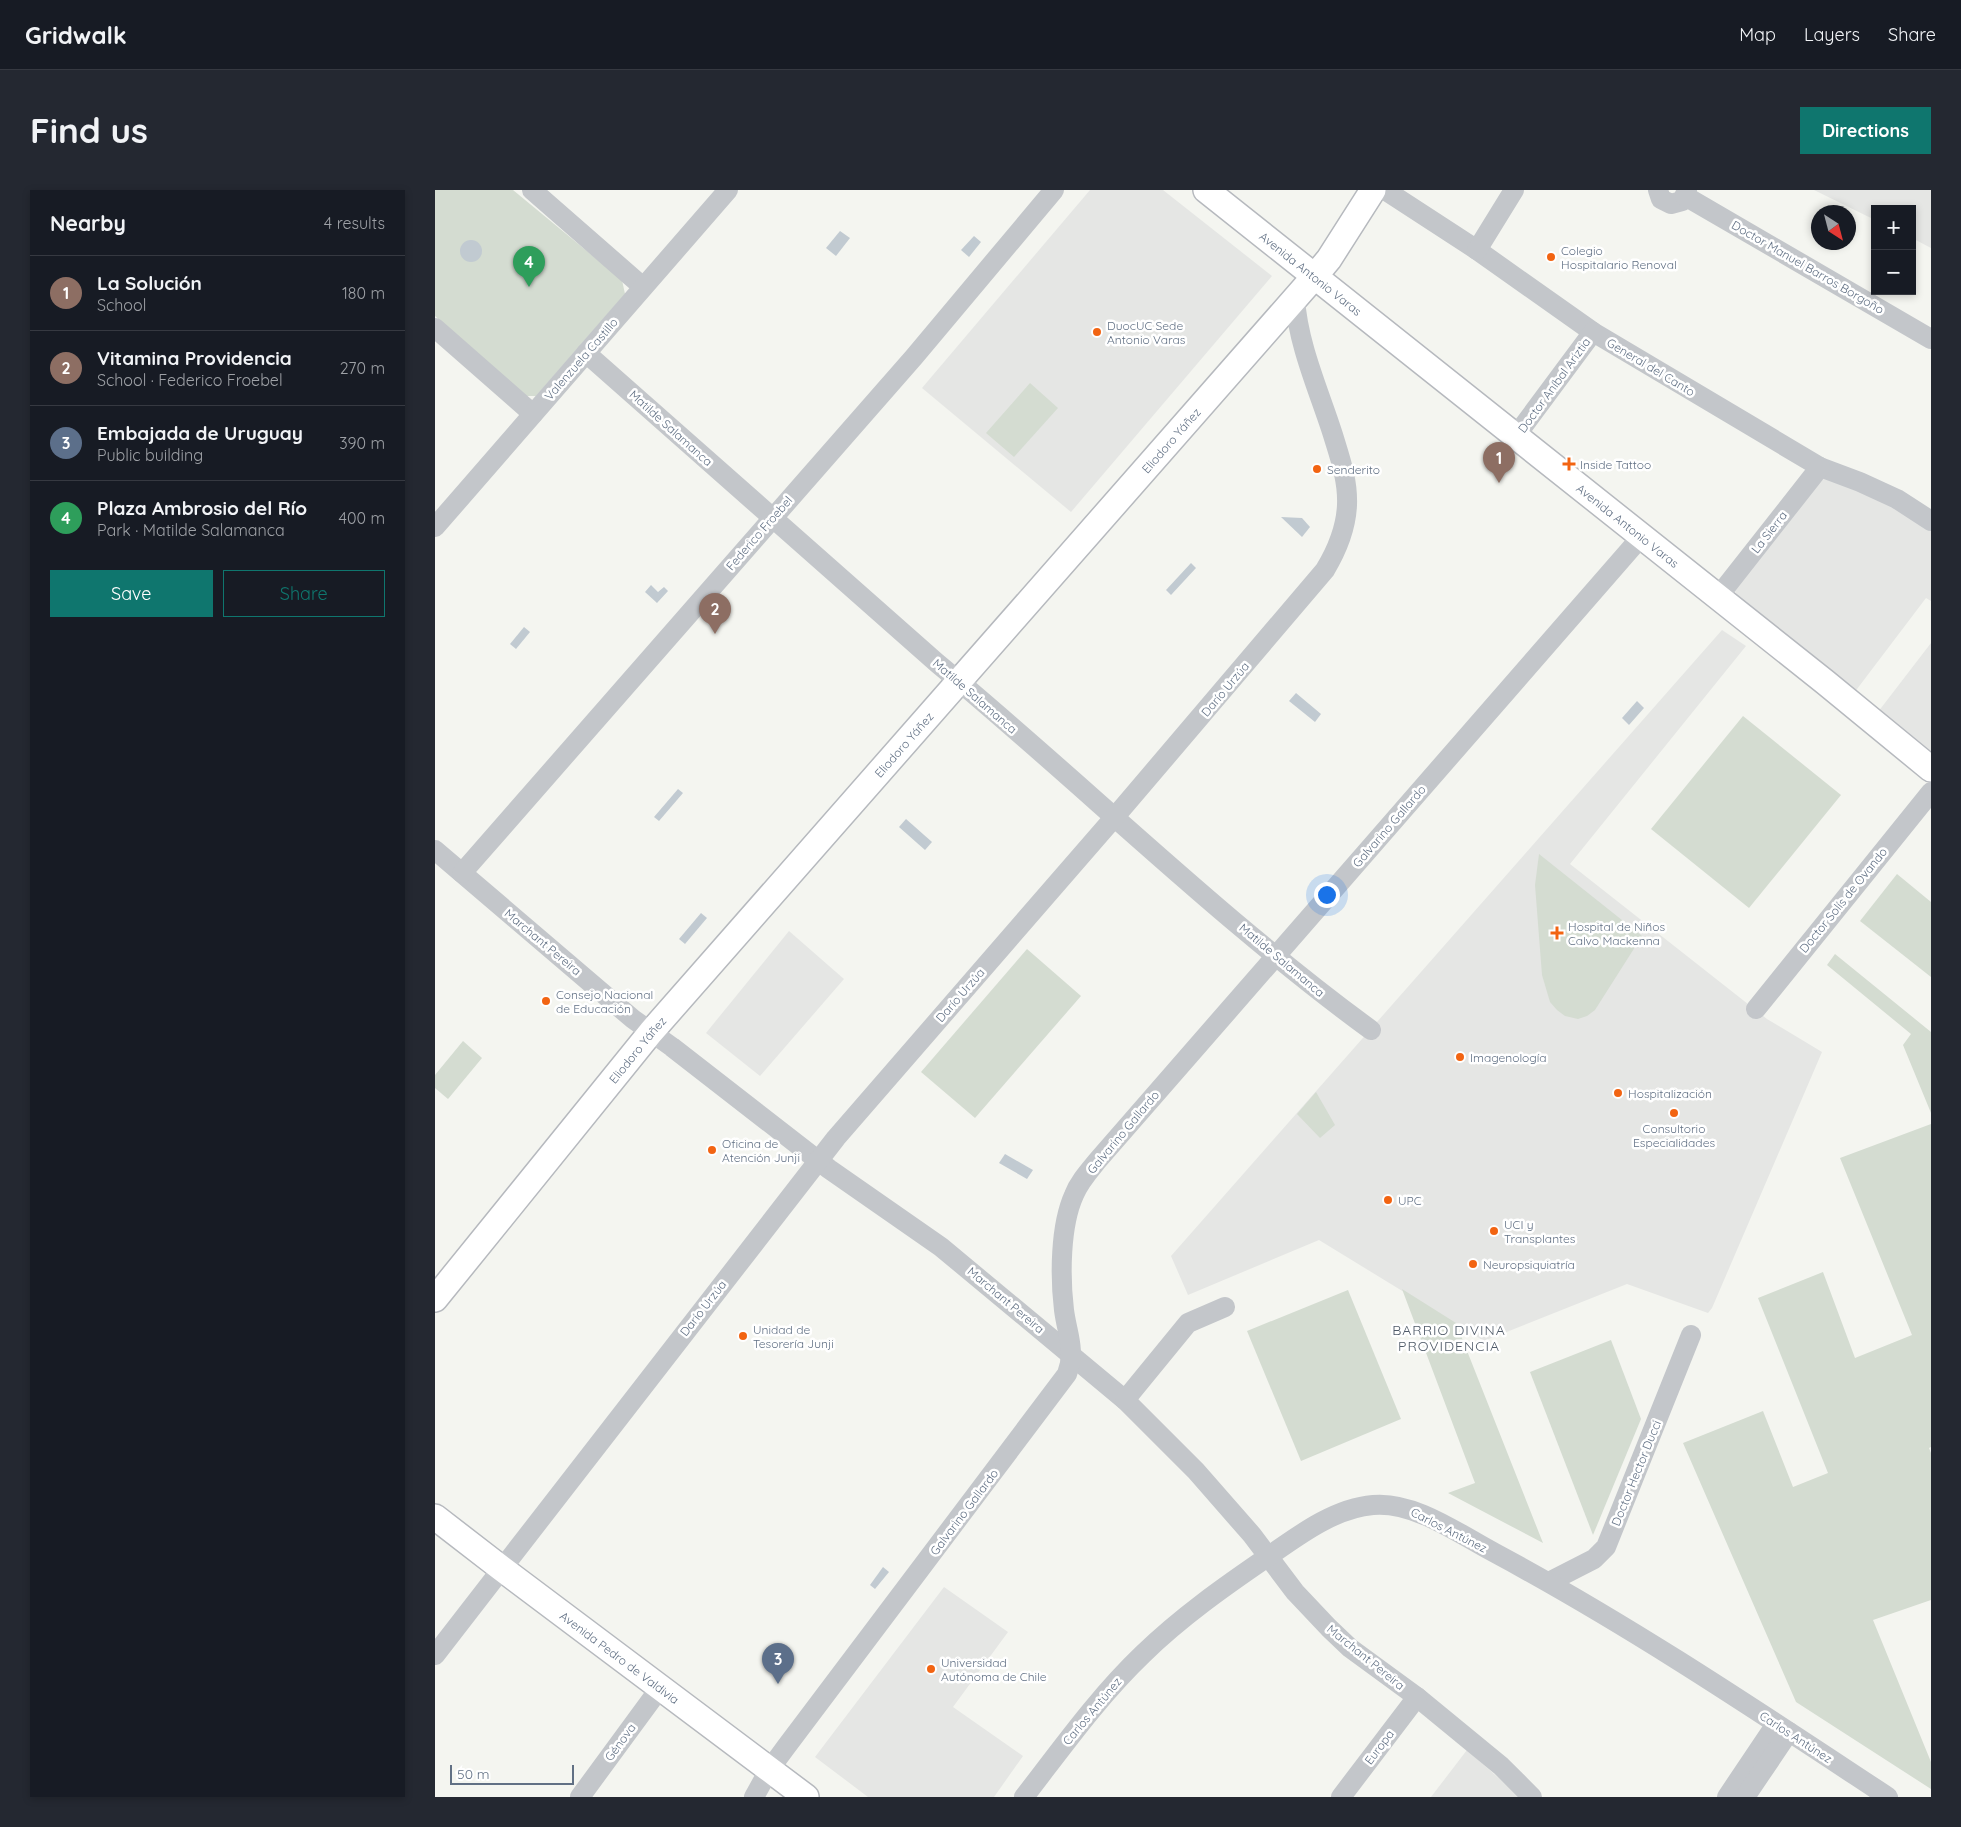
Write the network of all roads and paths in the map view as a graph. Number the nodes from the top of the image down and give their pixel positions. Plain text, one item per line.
1 (531, 190) edge
2 (728, 190) edge
3 (1054, 190) edge
4 (1206, 190) edge
5 (1373, 190) edge
6 (1385, 190) edge
7 (1513, 190) edge
8 (1658, 190) edge
9 (1686, 193) edge
10 (1477, 250) junction
11 (1314, 277) junction
12 (643, 287) junction
13 (1295, 299) junction
14 (435, 328) edge
15 (1593, 332) junction
16 (1931, 339) edge
17 (586, 353) junction
18 (533, 414) junction
19 (1515, 437) junction
20 (1820, 467) junction
21 (772, 518) junction
22 (1931, 521) edge
23 (435, 527) edge
24 (1641, 537) junction
25 (1717, 598) junction
26 (959, 681) junction
27 (1931, 769) edge
28 (1931, 792) edge
29 (1115, 818) junction
30 (435, 850) edge
31 (462, 873) junction
32 (1275, 956) junction
33 (1755, 1009) dead end
34 (1371, 1030) dead end
35 (651, 1032) junction
36 (818, 1160) junction
37 (435, 1299) edge
38 (1225, 1307) dead end
39 (1691, 1335) dead end
40 (1073, 1356) junction
41 (1125, 1400) junction
42 (435, 1517) edge
43 (1268, 1556) junction
44 (501, 1568) junction
45 (1549, 1582) junction
46 (435, 1655) edge
47 (660, 1688) junction
48 (1417, 1697) junction
49 (1783, 1728) junction
50 (769, 1770) junction
51 (580, 1797) edge
52 (754, 1797) edge
53 (806, 1797) edge
54 (1024, 1797) edge
55 (1341, 1797) edge
56 (1533, 1797) edge
57 (1727, 1797) edge
58 (1745, 1797) edge
59 (1888, 1797) edge

1 - 12 street
2 - 12 street, Valenzuela Castillo
3 - 21 street, Federico Froebel
4 - 11 main road, Avenida Antonio Varas
5 - 11 main road, Eliodoro Yáñez
6 - 10 street, General del Canto
7 - 10 street
8 - 9 street
9 - 16 street, Doctor Manuel Barros Borgoño
10 - 15 street, General del Canto
11 - 13 main road, Eliodoro Yáñez
11 - 19 main road, Avenida Antonio Varas
12 - 17 street, Valenzuela Castillo
13 - 26 main road, Eliodoro Yáñez
13 - 29 street, Darío Urzúa
14 - 18 street
15 - 19 street, Doctor Aníbal Ariztia
15 - 20 street, General del Canto
17 - 18 street, Valenzuela Castillo
17 - 21 street, Matilde Salamanca
18 - 23 street, Valenzuela Castillo
19 - 24 main road, Avenida Antonio Varas
20 - 22 street, General del Canto
20 - 25 street, La Sierra
21 - 26 street, Matilde Salamanca
21 - 31 street, Federico Froebel
24 - 25 main road, Avenida Antonio Varas
24 - 32 street, Galvarino Gallardo
25 - 27 main road, Avenida Antonio Varas
26 - 29 street, Matilde Salamanca
26 - 35 main road, Eliodoro Yáñez
28 - 33 street, Doctor Solís de Ovando
29 - 32 street, Matilde Salamanca
29 - 36 street, Darío Urzúa
30 - 31 street, Marchant Pereira
31 - 35 street, Marchant Pereira
32 - 34 street, Matilde Salamanca
32 - 40 street, Galvarino Gallardo
35 - 36 street, Marchant Pereira
35 - 37 main road, Eliodoro Yáñez
36 - 40 street, Marchant Pereira
36 - 44 street, Darío Urzúa
38 - 41 street
39 - 45 street, Doctor Hector Ducci
40 - 41 street, Marchant Pereira
40 - 50 street, Galvarino Gallardo
41 - 43 street, Marchant Pereira
42 - 44 main road, Avenida Pedro de Valdivia
43 - 45 street, Carlos Antúnez
43 - 48 street, Marchant Pereira
43 - 54 street, Carlos Antúnez
44 - 46 street, Darío Urzúa
44 - 47 main road, Avenida Pedro de Valdivia
45 - 49 street, Carlos Antúnez
47 - 50 main road, Avenida Pedro de Valdivia
47 - 51 street, Génova
48 - 55 street, Europa
48 - 56 street, Marchant Pereira
49 - 57 street
49 - 58 street
49 - 59 street, Carlos Antúnez
50 - 52 street, Galvarino Gallardo
50 - 53 main road, Avenida Pedro de Valdivia

